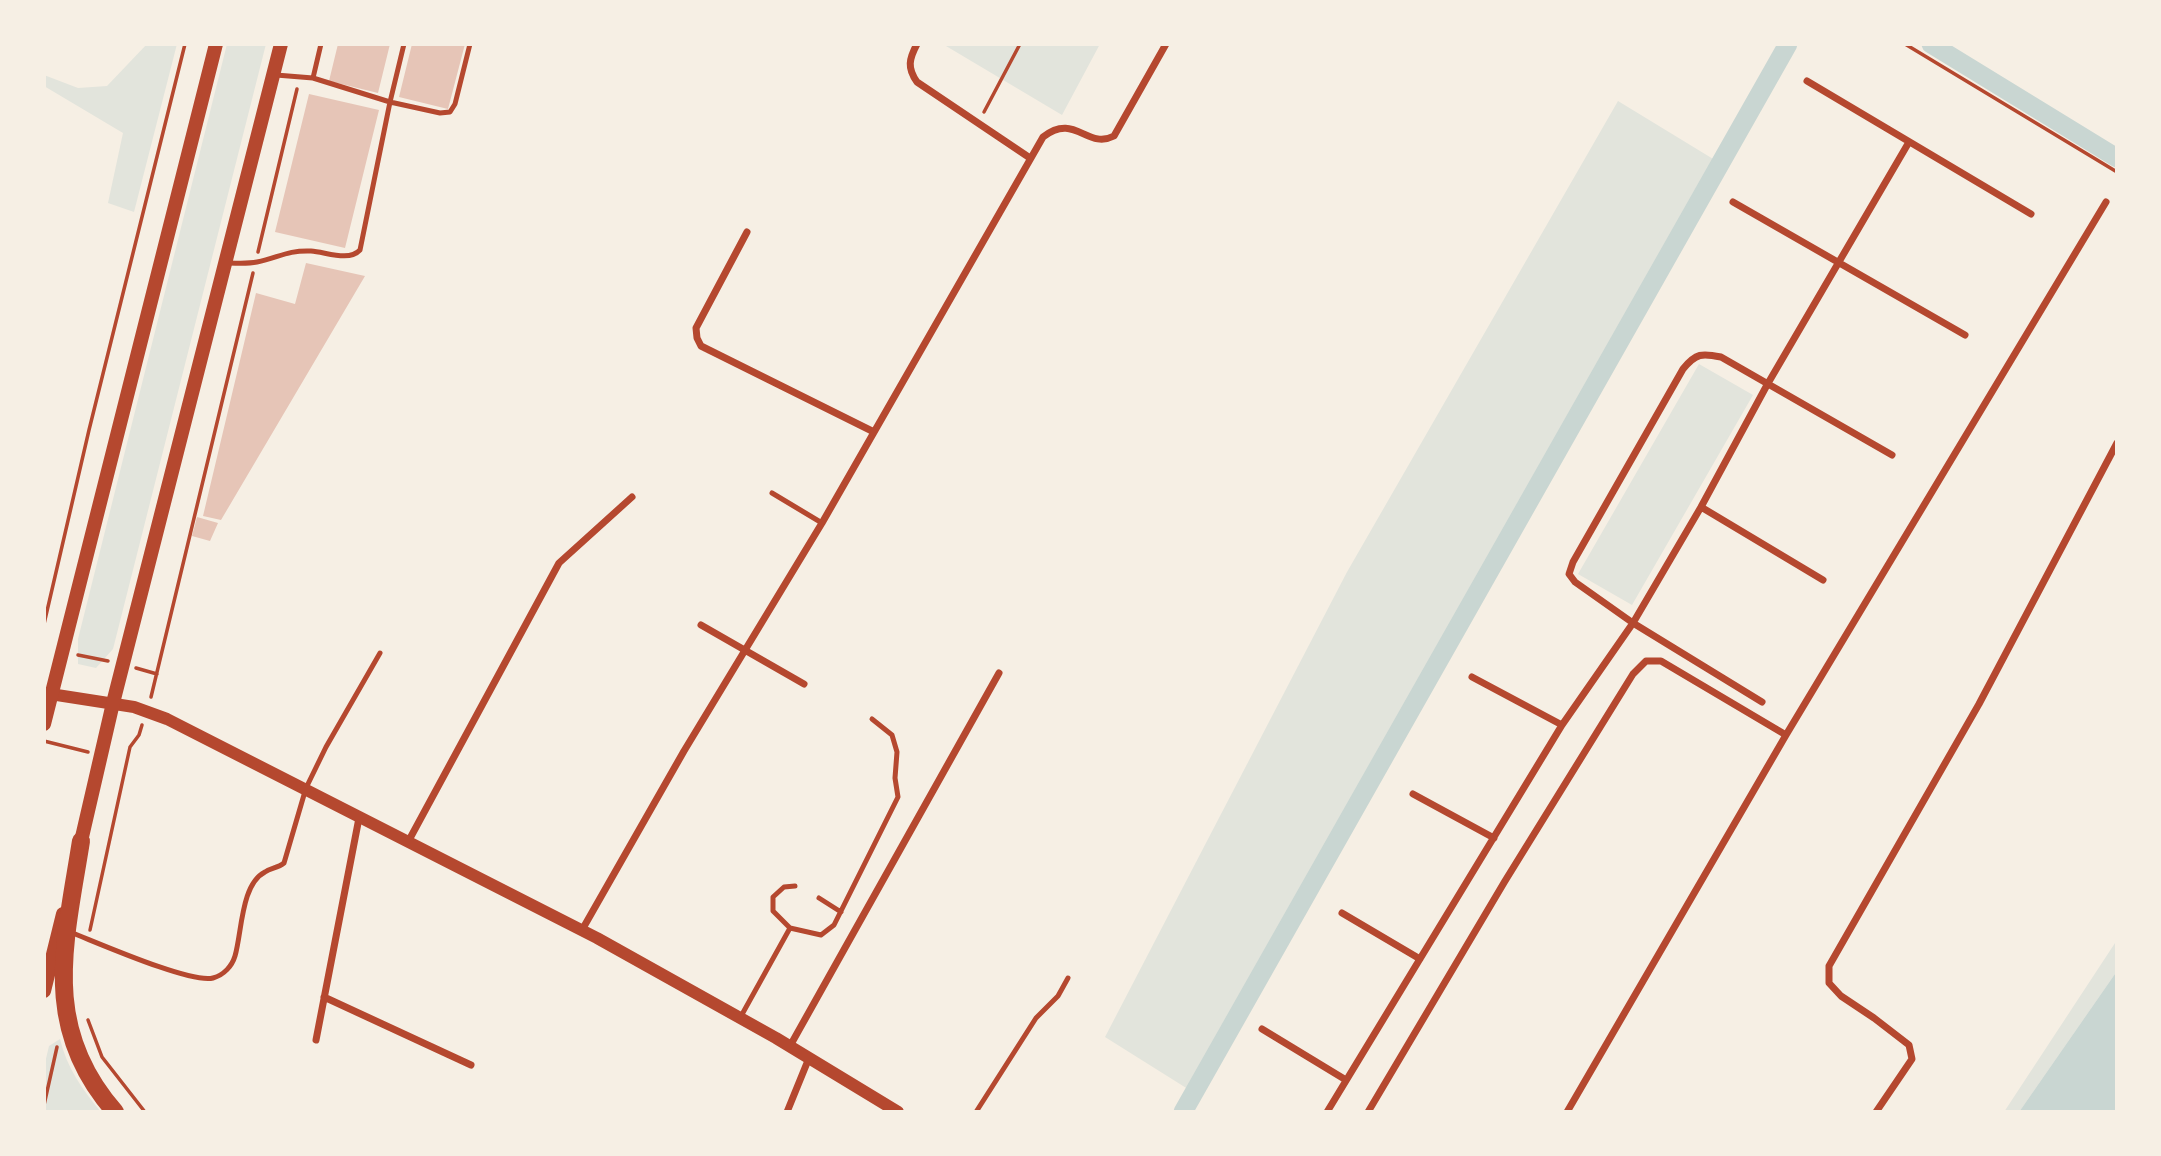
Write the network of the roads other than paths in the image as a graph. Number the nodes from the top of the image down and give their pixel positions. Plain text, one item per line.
1 (216, 44) edge
2 (281, 44) edge
3 (321, 44) edge
4 (404, 44) edge
5 (471, 44) edge
6 (917, 44) edge
7 (1166, 44) edge
8 (273, 74) junction
9 (313, 78) junction
10 (1807, 81) dead end
11 (390, 102) junction
12 (1909, 142) junction
13 (1030, 158) junction
14 (1732, 202) dead end
15 (2106, 202) dead end
16 (2031, 214) dead end
17 (747, 232) dead end
18 (225, 263) junction
19 (1839, 264) junction
20 (1965, 335) dead end
21 (1768, 385) junction
22 (874, 432) junction
23 (2117, 443) edge
24 (1892, 455) dead end
25 (772, 493) dead end
26 (632, 497) dead end
27 (1701, 508) junction
28 (822, 523) junction
29 (1823, 580) dead end
30 (1633, 622) junction
31 (701, 625) dead end
32 (745, 649) junction
33 (380, 653) dead end
34 (999, 673) dead end
35 (1472, 677) dead end
36 (804, 684) dead end
37 (47, 694) edge
38 (1762, 702) dead end
39 (113, 703) junction
40 (872, 719) dead end
41 (44, 724) edge
42 (1562, 726) junction
43 (1786, 735) junction
44 (306, 788) junction
45 (1413, 794) dead end
46 (359, 818) junction
47 (1494, 838) junction
48 (81, 841) junction
49 (408, 842) junction
50 (795, 886) dead end
51 (819, 898) dead end
52 (841, 912) junction
53 (1342, 913) dead end
54 (790, 928) junction
55 (582, 930) junction
56 (67, 931) junction
57 (1420, 960) junction
58 (1068, 978) dead end
59 (44, 990) edge
60 (324, 997) junction
61 (740, 1018) junction
62 (1262, 1029) dead end
63 (316, 1040) dead end
64 (790, 1046) junction
65 (809, 1058) junction
66 (471, 1065) dead end
67 (1346, 1080) junction
68 (115, 1112) edge
69 (786, 1112) edge
70 (898, 1112) edge
71 (976, 1112) edge
72 (1327, 1112) edge
73 (1368, 1112) edge
74 (1567, 1112) edge
75 (1876, 1112) edge

1 - 37 main road
2 - 8 main road
3 - 9 lane
4 - 11 lane
5 - 11 lane
6 - 13 street
7 - 13 street
8 - 9 lane
8 - 18 main road
9 - 11 lane
10 - 12 street
11 - 18 lane
12 - 16 street
12 - 19 street
13 - 22 street
14 - 19 street
15 - 43 street
17 - 22 street
18 - 39 main road
19 - 20 street
19 - 21 street
21 - 24 street
21 - 27 street
21 - 30 street
22 - 28 street
23 - 75 street
25 - 28 lane
26 - 49 street
27 - 29 street
27 - 30 street
28 - 32 street
30 - 38 street
30 - 42 street
31 - 32 street
32 - 36 street
32 - 55 street
33 - 44 lane
34 - 64 street
35 - 42 street
37 - 39 street
37 - 41 main road
39 - 44 street
39 - 48 main road
40 - 52 lane
42 - 47 street
43 - 73 street
43 - 74 street
44 - 46 street
44 - 56 lane
45 - 47 street
46 - 49 street
46 - 60 street
47 - 57 street
48 - 56 main road
48 - 59 main road
49 - 55 street
50 - 54 lane
51 - 52 lane
52 - 54 lane
53 - 57 street
54 - 61 lane
55 - 61 street
56 - 68 main road
57 - 67 street
58 - 71 lane
60 - 63 street
60 - 66 street
61 - 64 street
62 - 67 street
64 - 65 street
65 - 69 street
65 - 70 street
67 - 72 street

